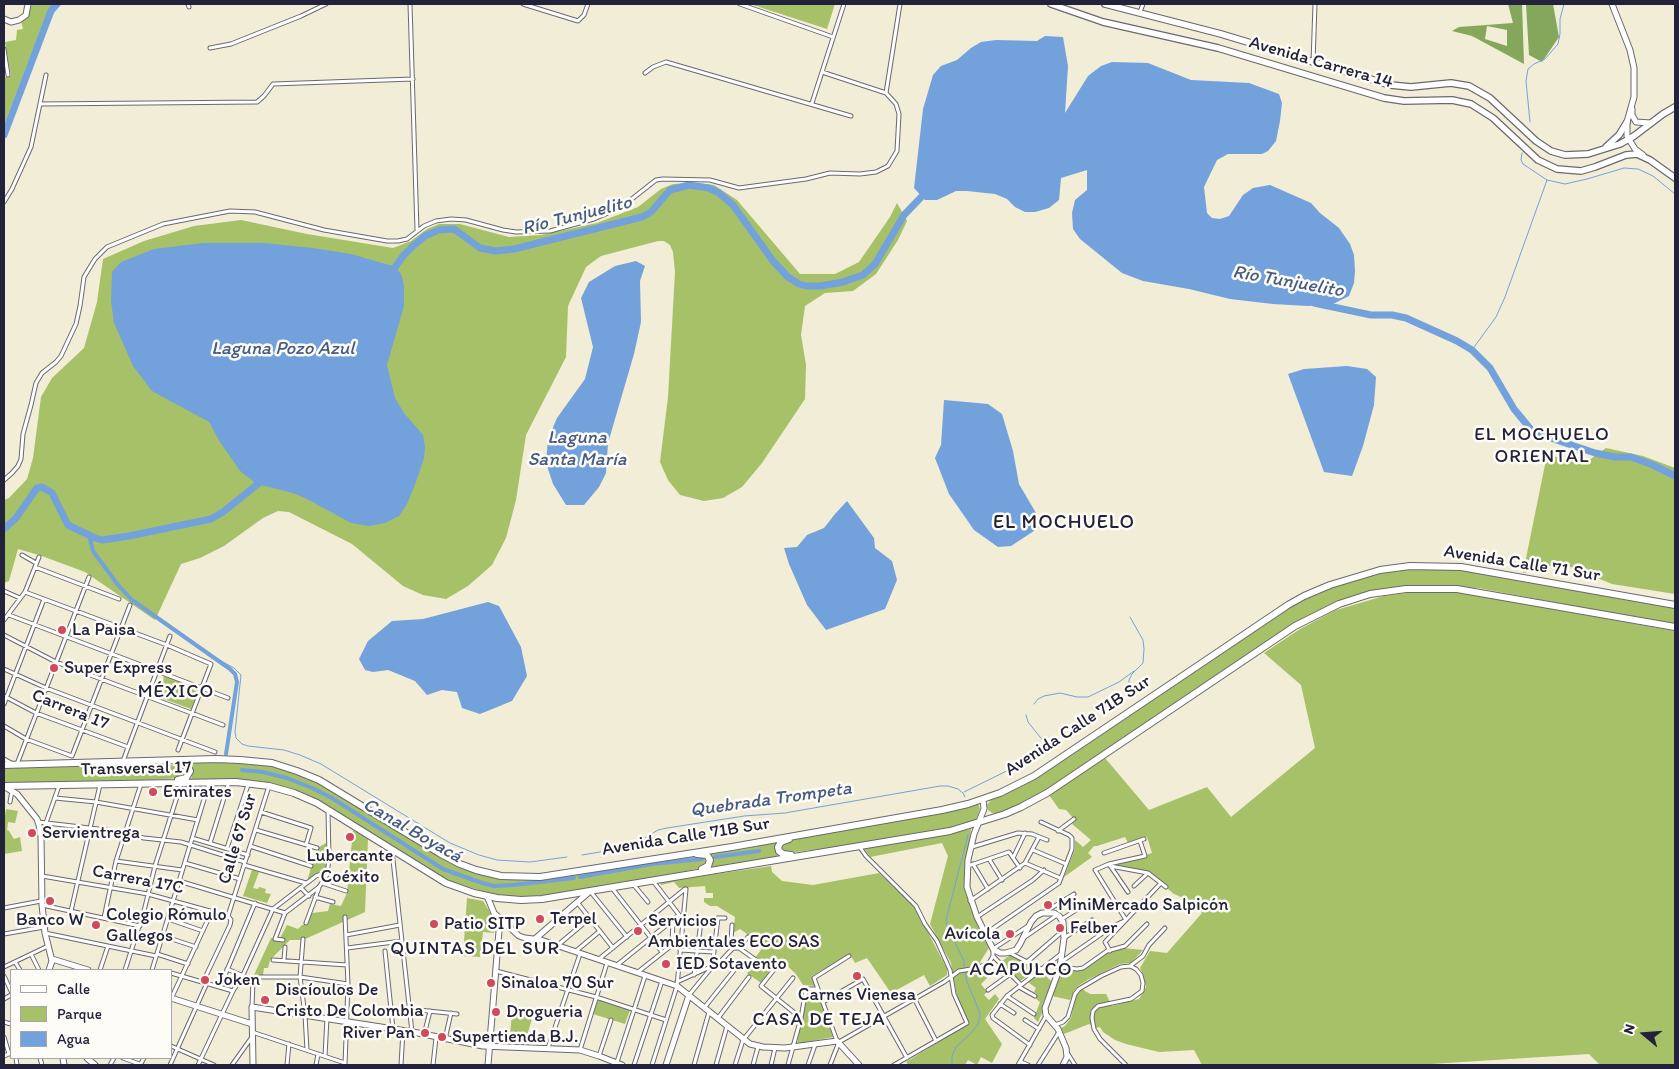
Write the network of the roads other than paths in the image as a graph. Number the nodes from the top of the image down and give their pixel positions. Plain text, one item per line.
1 (28, 4) edge
2 (326, 4) edge
3 (410, 4) edge
4 (523, 4) edge
5 (588, 4) edge
6 (740, 4) edge
7 (844, 4) edge
8 (900, 4) edge
9 (1051, 4) edge
10 (1105, 4) edge
11 (1144, 4) edge
12 (1315, 4) edge
13 (1612, 4) edge
14 (1140, 13) junction
15 (4, 19) edge
16 (833, 37) junction
17 (210, 48) dead end
18 (4, 49) edge
19 (1313, 63) junction
20 (822, 72) junction
21 (645, 73) dead end
22 (8, 75) dead end
23 (46, 76) dead end
24 (413, 79) junction
25 (886, 93) junction
26 (812, 103) junction
27 (40, 104) junction
28 (1632, 106) junction
29 (1675, 108) edge
30 (851, 116) dead end
31 (1627, 122) junction
32 (1651, 123) junction
33 (1629, 140) junction
34 (1601, 151) junction
35 (1646, 157) junction
36 (1675, 178) edge
37 (4, 202) edge
38 (418, 230) junction
39 (4, 480) edge
40 (22, 555) dead end
41 (39, 557) dead end
42 (36, 565) junction
43 (89, 577) dead end
44 (86, 585) junction
45 (4, 592) edge
46 (25, 592) junction
47 (20, 598) junction
48 (44, 599) junction
49 (119, 599) dead end
50 (130, 605) dead end
51 (1675, 605) edge
52 (76, 611) junction
53 (9, 614) junction
54 (4, 620) edge
55 (34, 624) junction
56 (1675, 627) edge
57 (121, 628) junction
58 (4, 635) edge
59 (66, 636) junction
60 (170, 636) dead end
61 (166, 645) junction
62 (26, 647) junction
63 (111, 653) junction
64 (56, 662) junction
65 (4, 669) edge
66 (157, 671) junction
67 (15, 674) junction
68 (1182, 676) joint
69 (102, 678) junction
70 (46, 688) junction
71 (202, 688) junction
72 (1193, 695) joint
73 (5, 696) edge
74 (147, 696) junction
75 (228, 698) dead end
76 (4, 704) edge
77 (92, 705) junction
78 (36, 713) junction
79 (192, 713) junction
80 (137, 722) junction
81 (223, 725) dead end
82 (4, 726) edge
83 (82, 730) junction
84 (26, 739) junction
85 (182, 740) junction
86 (128, 747) junction
87 (178, 750) dead end
88 (215, 752) dead end
89 (4, 759) edge
90 (165, 760) junction
91 (122, 762) junction
92 (15, 764) junction
93 (4, 765) edge
94 (209, 782) junction
95 (228, 782) junction
96 (170, 783) junction
97 (181, 783) junction
98 (248, 783) junction
99 (100, 784) junction
100 (141, 784) junction
101 (60, 785) junction
102 (4, 786) edge
103 (24, 786) junction
104 (269, 786) junction
105 (12, 790) junction
106 (55, 798) junction
107 (983, 799) junction
108 (23, 800) junction
109 (10, 802) dead end
110 (96, 802) junction
111 (133, 810) junction
112 (328, 810) junction
113 (261, 812) junction
114 (171, 816) junction
115 (1074, 819) dead end
116 (198, 820) junction
117 (38, 822) junction
118 (1041, 822) dead end
119 (46, 823) junction
120 (978, 824) junction
121 (90, 828) junction
122 (256, 830) junction
123 (1058, 831) junction
124 (812, 832) junction
125 (1025, 832) junction
126 (125, 834) junction
127 (41, 836) junction
128 (1039, 836) junction
129 (192, 838) junction
130 (1047, 840) dead end
131 (163, 841) junction
132 (210, 843) junction
133 (190, 845) junction
134 (306, 845) junction
135 (250, 846) junction
136 (859, 846) junction
137 (971, 847) junction
138 (227, 848) junction
139 (317, 848) dead end
140 (1033, 850) junction
141 (392, 851) junction
142 (1104, 853) dead end
143 (248, 854) junction
144 (678, 854) junction
145 (812, 854) junction
146 (1013, 858) junction
147 (989, 859) junction
148 (116, 861) junction
149 (185, 863) junction
150 (245, 863) junction
151 (1025, 863) junction
152 (1066, 864) junction
153 (970, 865) junction
154 (1110, 865) junction
155 (155, 866) junction
156 (311, 866) dead end
157 (1020, 868) junction
158 (182, 870) junction
159 (1044, 870) junction
160 (575, 871) joint
161 (1148, 873) junction
162 (327, 874) junction
163 (682, 875) junction
164 (41, 876) junction
165 (1060, 878) junction
166 (240, 879) junction
167 (652, 880) junction
168 (1002, 880) junction
169 (179, 881) junction
170 (78, 882) junction
171 (307, 883) junction
172 (322, 883) junction
173 (1162, 883) junction
174 (633, 884) junction
175 (1134, 886) dead end
176 (319, 887) junction
177 (612, 887) junction
178 (1166, 887) dead end
179 (110, 888) junction
180 (301, 888) junction
181 (988, 889) junction
182 (346, 891) dead end
183 (590, 891) junction
184 (1128, 892) dead end
185 (148, 894) junction
186 (1074, 894) dead end
187 (309, 896) junction
188 (487, 896) junction
189 (234, 897) junction
190 (315, 897) junction
191 (174, 900) junction
192 (970, 901) junction
193 (333, 902) dead end
194 (577, 902) junction
195 (648, 902) dead end
196 (670, 902) junction
197 (42, 903) junction
198 (255, 903) junction
199 (1084, 905) dead end
200 (4, 908) edge
201 (273, 909) junction
202 (71, 911) junction
203 (212, 911) junction
204 (1044, 912) junction
205 (285, 913) junction
206 (1057, 914) junction
207 (679, 915) junction
208 (228, 916) junction
209 (345, 917) dead end
210 (977, 917) junction
211 (104, 918) junction
212 (590, 918) junction
213 (718, 918) junction
214 (725, 918) dead end
215 (168, 919) junction
216 (500, 919) junction
217 (1062, 919) junction
218 (673, 920) junction
219 (683, 920) junction
220 (1092, 920) dead end
221 (1126, 920) junction
222 (700, 922) junction
223 (306, 923) dead end
224 (1147, 924) dead end
225 (400, 925) junction
226 (641, 925) junction
227 (140, 926) junction
228 (732, 926) dead end
229 (1028, 926) junction
230 (1165, 928) dead end
231 (1064, 929) junction
232 (45, 930) junction
233 (203, 931) junction
234 (600, 931) junction
235 (4, 934) edge
236 (984, 934) junction
237 (346, 935) junction
238 (163, 936) junction
239 (627, 937) junction
240 (748, 937) dead end
241 (651, 938) junction
242 (1064, 938) junction
243 (303, 939) dead end
244 (535, 939) junction
245 (1023, 939) junction
246 (283, 940) dead end
247 (715, 940) junction
248 (731, 940) junction
249 (402, 941) junction
250 (49, 946) junction
251 (108, 946) junction
252 (557, 946) junction
253 (196, 947) junction
254 (285, 947) dead end
255 (347, 948) junction
256 (614, 948) junction
257 (733, 948) junction
258 (740, 948) junction
259 (993, 949) junction
260 (680, 950) junction
261 (1110, 950) junction
262 (132, 951) junction
263 (385, 951) dead end
264 (697, 951) junction
265 (578, 952) junction
266 (662, 952) junction
267 (714, 952) junction
268 (1062, 952) junction
269 (1010, 953) junction
270 (31, 954) junction
271 (157, 955) junction
272 (849, 956) dead end
273 (993, 956) junction
274 (599, 959) junction
275 (273, 960) dead end
276 (284, 960) junction
277 (756, 960) dead end
278 (301, 961) junction
279 (15, 962) junction
280 (607, 962) junction
281 (780, 962) dead end
282 (1027, 962) junction
283 (188, 964) junction
284 (1060, 964) junction
285 (51, 965) edge
286 (347, 965) junction
287 (617, 965) junction
288 (1130, 966) junction
289 (4, 967) edge
290 (712, 967) junction
291 (70, 968) edge
292 (736, 968) dead end
293 (19, 969) edge
294 (38, 969) edge
295 (100, 969) edge
296 (125, 969) edge
297 (152, 969) edge
298 (227, 969) junction
299 (496, 970) junction
300 (1043, 970) junction
301 (637, 972) junction
302 (172, 973) edge
303 (1011, 973) junction
304 (646, 975) junction
305 (4, 976) edge
306 (183, 976) junction
307 (243, 976) junction
308 (694, 976) junction
309 (952, 976) junction
310 (300, 977) junction
311 (750, 977) dead end
312 (793, 978) dead end
313 (253, 980) junction
314 (662, 981) junction
315 (205, 983) junction
316 (348, 984) junction
317 (677, 984) junction
318 (1020, 986) junction
319 (220, 987) junction
320 (818, 989) junction
321 (568, 990) junction
322 (988, 990) dead end
323 (10, 991) edge
324 (232, 991) junction
325 (689, 995) junction
326 (1007, 996) junction
327 (1035, 996) dead end
328 (172, 997) edge
329 (596, 997) junction
330 (776, 998) junction
331 (914, 998) junction
332 (172, 999) edge
333 (823, 1002) junction
334 (1000, 1004) junction
335 (196, 1007) junction
336 (252, 1007) junction
337 (704, 1008) junction
338 (419, 1010) dead end
339 (634, 1010) junction
340 (430, 1011) junction
341 (709, 1012) junction
342 (451, 1013) junction
343 (1014, 1013) dead end
344 (457, 1014) dead end
345 (1034, 1014) dead end
346 (222, 1015) junction
347 (305, 1015) junction
348 (651, 1015) junction
349 (1046, 1015) junction
350 (884, 1016) junction
351 (327, 1018) junction
352 (717, 1018) junction
353 (801, 1018) junction
354 (611, 1020) dead end
355 (666, 1020) junction
356 (1025, 1020) dead end
357 (348, 1022) junction
358 (252, 1024) junction
359 (1055, 1025) junction
360 (726, 1026) junction
361 (393, 1029) junction
362 (1039, 1029) junction
363 (403, 1031) junction
364 (412, 1032) junction
365 (1060, 1032) junction
366 (252, 1034) junction
367 (424, 1035) junction
368 (4, 1037) edge
369 (436, 1038) junction
370 (445, 1040) junction
371 (743, 1040) junction
372 (936, 1041) junction
373 (838, 1042) junction
374 (289, 1044) junction
375 (815, 1045) junction
376 (1030, 1045) junction
377 (172, 1046) edge
378 (489, 1047) junction
379 (758, 1047) junction
380 (177, 1048) junction
381 (548, 1048) junction
382 (775, 1048) junction
383 (793, 1048) junction
384 (307, 1050) junction
385 (580, 1050) junction
386 (1067, 1051) junction
387 (10, 1054) edge
388 (318, 1054) junction
389 (4, 1056) edge
390 (325, 1056) junction
391 (599, 1056) junction
392 (907, 1058) junction
393 (126, 1059) edge
394 (201, 1059) junction
395 (1020, 1063) edge
396 (345, 1064) edge
397 (619, 1064) edge
398 (898, 1064) edge
399 (141, 1065) edge
400 (170, 1065) edge
401 (198, 1065) edge
402 (214, 1065) edge
403 (232, 1065) edge
404 (253, 1065) edge
405 (287, 1065) edge
406 (316, 1065) edge
407 (401, 1065) edge
408 (433, 1065) edge
409 (488, 1065) edge
410 (634, 1065) edge
411 (652, 1065) edge
412 (666, 1065) edge
413 (694, 1065) edge
414 (716, 1065) edge
415 (736, 1065) edge
416 (753, 1065) edge
417 (771, 1065) edge
418 (788, 1065) edge
419 (808, 1065) edge
420 (830, 1065) edge
421 (859, 1065) edge
422 (1028, 1065) edge
423 (1038, 1065) edge
424 (1063, 1065) edge
425 (1075, 1065) edge
426 (1126, 1065) edge

1 - 15 street
2 - 17 street
3 - 24 street
4 - 5 street
6 - 16 street
7 - 16 street
8 - 25 street
9 - 35 main road, Avenida Carrera 14
10 - 14 main road, Avenida Carrera 14
11 - 14 street
12 - 19 street
13 - 28 street
14 - 19 main road, Avenida Carrera 14
16 - 20 street
18 - 22 street
19 - 34 main road, Avenida Carrera 14
20 - 25 street
20 - 26 street
21 - 26 street
23 - 27 street
24 - 27 street
24 - 38 street
25 - 38 street
26 - 30 street
27 - 37 street
28 - 31 street
28 - 32 street
29 - 32 main road, Avenida Carrera 14
31 - 33 street
31 - 34 main road
32 - 33 main road, Avenida Carrera 14
33 - 34 main road, Avenida Carrera 14
33 - 35 street
35 - 36 main road
38 - 39 street
40 - 42 street
41 - 42 street
42 - 44 street
42 - 46 street
43 - 44 street
44 - 49 street
44 - 52 street
45 - 47 street
46 - 47 street
46 - 48 street
47 - 53 street
48 - 52 street
48 - 55 street
50 - 57 street
51 - 68 highway, Avenida Calle 71 Sur
52 - 57 street
52 - 59 street
53 - 54 street
53 - 55 street
55 - 59 street
55 - 62 street
56 - 72 highway, Avenida Calle 71 Sur
57 - 61 street
57 - 63 street
58 - 62 street
59 - 63 street
59 - 64 street
60 - 61 street
61 - 66 street
61 - 71 street
62 - 64 street
62 - 67 street
63 - 66 street
63 - 69 street
64 - 69 street
64 - 70 street
65 - 67 street
66 - 71 street
66 - 74 street
67 - 70 street
67 - 73 street
68 - 107 highway, Avenida Calle 71B Sur
69 - 74 street
69 - 77 street
70 - 77 street
70 - 78 street
71 - 75 street
71 - 79 street
72 - 120 highway, Avenida Calle 71B Sur
73 - 76 street
73 - 78 street, Carrera 17
74 - 79 street
74 - 80 street
77 - 80 street
77 - 83 street
78 - 83 street, Carrera 17
78 - 84 street
79 - 81 street
79 - 85 street
80 - 85 street
80 - 86 street
82 - 84 street
83 - 84 street
83 - 86 street, Carrera 17
84 - 92 street
85 - 87 street
85 - 88 street
86 - 91 street
89 - 92 street
90 - 91 highway, Transversal 17
90 - 96 highway
90 - 160 highway, Transversal 17
91 - 92 highway, Transversal 17
92 - 93 highway, Transversal 17
94 - 95 highway, Transversal 17
94 - 97 highway, Transversal 17
94 - 116 street
95 - 98 highway, Transversal 17
95 - 132 street
96 - 97 highway, Transversal 17
96 - 100 highway, Transversal 17
97 - 114 street
98 - 104 highway, Transversal 17
98 - 138 street
99 - 100 highway, Transversal 17
99 - 101 highway, Transversal 17
99 - 110 street
100 - 111 street
101 - 103 highway, Transversal 17
101 - 106 street
102 - 103 highway, Transversal 17
102 - 105 street
103 - 108 street
104 - 112 highway, Transversal 17
104 - 113 street, Calle 67 Sur
105 - 108 street
105 - 109 street
106 - 110 street
106 - 119 street
107 - 120 street
107 - 124 highway, Avenida Calle 71B Sur
108 - 117 street
110 - 111 street
110 - 121 street
111 - 114 street
111 - 126 street
112 - 141 highway, Transversal 17
112 - 162 street
113 - 122 street, Calle 67 Sur
113 - 134 street
114 - 116 street
114 - 131 street
115 - 123 street
116 - 129 street
117 - 119 street
117 - 127 street
118 - 123 street
119 - 121 street
119 - 127 street
120 - 136 highway, Avenida Calle 71B Sur
120 - 137 street
121 - 126 street
121 - 170 street
122 - 134 street
122 - 135 street, Calle 67 Sur
123 - 152 street
124 - 144 highway, Avenida Calle 71B Sur
124 - 145 highway
125 - 128 street
125 - 137 street
125 - 146 street
126 - 131 street
126 - 148 street
127 - 164 street
128 - 130 street
128 - 140 street
129 - 132 street
129 - 133 street
131 - 133 street
131 - 155 street
132 - 138 street
133 - 149 street
133 - 150 street
134 - 139 street
135 - 143 street, Calle 67 Sur
135 - 156 street
136 - 145 highway, Avenida Calle 71B Sur
136 - 309 street
137 - 153 street
138 - 143 street
140 - 151 street
140 - 152 street
141 - 188 highway, Avenida Calle 71B Sur
141 - 225 street
142 - 154 street
143 - 150 street, Calle 67 Sur
144 - 160 highway, Avenida Calle 71B Sur
144 - 163 highway
145 - 163 highway, Avenida Calle 71B Sur
146 - 147 street
146 - 157 street
147 - 153 street
147 - 168 street
148 - 155 street
148 - 179 street
149 - 158 street
149 - 166 street
150 - 166 street, Calle 67 Sur
150 - 171 street
151 - 157 street
151 - 159 street
152 - 165 street
153 - 181 street
153 - 192 street
154 - 161 street
154 - 184 street
154 - 221 street
155 - 158 street
155 - 185 street
157 - 168 street
158 - 169 street
159 - 165 street
159 - 210 street
161 - 173 street
161 - 175 street
162 - 171 street
162 - 172 street
163 - 167 highway, Avenida Calle 71B Sur
164 - 170 street, Carrera 17C
164 - 197 street
165 - 236 street
166 - 189 street, Calle 67 Sur
167 - 174 highway, Avenida Calle 71B Sur
167 - 196 street
168 - 181 street
169 - 189 street
169 - 191 street
170 - 179 street, Carrera 17C
170 - 202 street
171 - 180 street
172 - 176 street
172 - 182 street
173 - 178 street
173 - 221 street
174 - 177 highway, Avenida Calle 71B Sur
174 - 195 street
176 - 187 street
176 - 190 street
177 - 183 highway, Avenida Calle 71B Sur
177 - 226 street
179 - 185 street, Carrera 17C
179 - 211 street
180 - 187 street
180 - 201 street
181 - 192 street
183 - 188 highway, Avenida Calle 71B Sur
183 - 194 street
183 - 239 street
185 - 191 street, Carrera 17C
185 - 227 street
186 - 204 street
187 - 205 street
188 - 216 street
189 - 198 street
189 - 208 street, Calle 67 Sur
190 - 193 street
190 - 223 street
191 - 203 street, Carrera 17C
191 - 215 street
192 - 210 street
194 - 212 street
194 - 244 street
196 - 207 street
196 - 219 street
196 - 226 street
197 - 200 street
197 - 202 street
197 - 232 street
198 - 201 street
198 - 298 street
199 - 217 street
201 - 205 street
201 - 307 street
202 - 211 street
203 - 208 street, Carrera 17C
203 - 233 street
204 - 206 street
204 - 229 street
205 - 246 street
206 - 217 street
206 - 245 street
207 - 218 street
207 - 219 street
208 - 315 street, Calle 67 Sur
209 - 237 street
210 - 236 street
211 - 227 street
212 - 234 street
212 - 252 street
213 - 214 street
213 - 222 street
213 - 247 street
215 - 233 street
215 - 238 street
216 - 244 street
216 - 299 street
217 - 231 street
218 - 241 street
218 - 266 street
219 - 222 street
219 - 260 street
220 - 242 street
221 - 261 street
221 - 284 street
222 - 264 street
224 - 261 street
225 - 237 street
225 - 249 street
226 - 239 street
226 - 241 street
227 - 262 street
228 - 248 street
229 - 245 street
229 - 259 street
230 - 288 street
231 - 242 street
231 - 282 street
232 - 235 street
232 - 250 street
232 - 251 street
233 - 253 street
234 - 256 street
234 - 265 street
236 - 259 street
237 - 255 street
238 - 253 street
238 - 271 street
239 - 256 street
240 - 258 street
241 - 266 street
241 - 287 street
242 - 268 street
243 - 278 street
244 - 252 street
245 - 269 street
247 - 248 street
247 - 267 street
248 - 257 street
249 - 255 street
249 - 364 street
250 - 270 street
250 - 285 street
251 - 262 street
251 - 295 street
252 - 265 street
253 - 283 street
254 - 276 street
255 - 286 street
256 - 274 street
257 - 258 street
257 - 290 street
258 - 277 street
259 - 269 street
259 - 273 street
260 - 264 street
260 - 317 street
261 - 284 street
262 - 271 street
262 - 296 street
263 - 361 street
264 - 267 street
264 - 308 street
265 - 274 street
265 - 321 street
266 - 301 street
267 - 290 street
268 - 284 street
268 - 300 street
269 - 282 street
270 - 279 street
270 - 294 street
271 - 283 street
271 - 297 street
272 - 320 street
273 - 303 street
273 - 309 street
274 - 280 street
275 - 276 street
276 - 278 street
278 - 286 street
278 - 310 street
279 - 289 street
279 - 293 street
280 - 287 street
280 - 329 street
281 - 330 street
282 - 300 street
282 - 303 street
283 - 306 street
284 - 349 street
285 - 291 street
286 - 316 street
287 - 301 street
288 - 359 street
288 - 426 street
290 - 308 street
290 - 325 street
292 - 337 street
298 - 307 street
298 - 319 street
299 - 321 street
299 - 378 street
300 - 318 street
301 - 304 street
302 - 306 street
303 - 318 street
303 - 322 street
304 - 314 street
304 - 339 street
305 - 323 street
306 - 315 street
306 - 328 street
307 - 313 street
307 - 324 street
308 - 317 street
309 - 331 street
309 - 372 street
310 - 313 street
310 - 316 street
310 - 347 street
311 - 352 street
312 - 330 street
313 - 336 street
314 - 317 street
314 - 348 street
315 - 319 street
315 - 335 street, Calle 67 Sur
316 - 357 street
317 - 325 street
317 - 355 street
318 - 326 street
318 - 327 street
319 - 324 street
320 - 333 street
320 - 353 street
321 - 329 street
321 - 381 street
324 - 346 street
325 - 337 street
325 - 412 street
326 - 334 street
326 - 345 street
329 - 339 street
329 - 385 street
330 - 353 street
330 - 371 street
331 - 350 street
331 - 372 street
332 - 335 street
333 - 350 street
333 - 373 street
334 - 343 street
334 - 376 street
335 - 346 street
335 - 380 street, Calle 67 Sur
336 - 347 street
336 - 358 street
337 - 341 street
338 - 340 street
339 - 348 street
339 - 397 street
340 - 342 street
340 - 367 street
341 - 352 street
341 - 413 street
342 - 344 street
342 - 370 street
346 - 358 street
346 - 394 street
347 - 351 street
347 - 384 street
348 - 355 street
348 - 410 street
349 - 359 street
349 - 362 street
350 - 373 street
350 - 392 street
351 - 357 street
351 - 390 street
352 - 360 street
353 - 383 street
354 - 391 street
355 - 411 street
356 - 362 street
357 - 361 street
357 - 396 street
358 - 366 street
359 - 365 street
360 - 371 street
360 - 414 street
361 - 363 street
362 - 376 street
363 - 364 street
363 - 407 street
364 - 367 street
365 - 386 street
365 - 423 street
366 - 374 street
366 - 403 street
366 - 404 street
367 - 369 street
368 - 387 street
369 - 370 street
369 - 408 street
370 - 378 street
371 - 379 street
371 - 415 street
372 - 392 street
373 - 375 street
373 - 420 street
373 - 421 street
374 - 384 street
374 - 405 street
375 - 383 street
375 - 419 street
376 - 395 street
377 - 380 street
378 - 381 street
378 - 409 street
379 - 382 street
379 - 416 street
380 - 394 street
380 - 400 street, Calle 67 Sur
381 - 385 street
382 - 383 street
382 - 417 street
383 - 418 street
384 - 388 street
385 - 391 street
386 - 424 street
386 - 425 street
387 - 389 street
388 - 390 street
388 - 406 street
390 - 396 street
391 - 397 street
392 - 398 street
393 - 399 street
394 - 401 street
394 - 402 street
395 - 422 street

